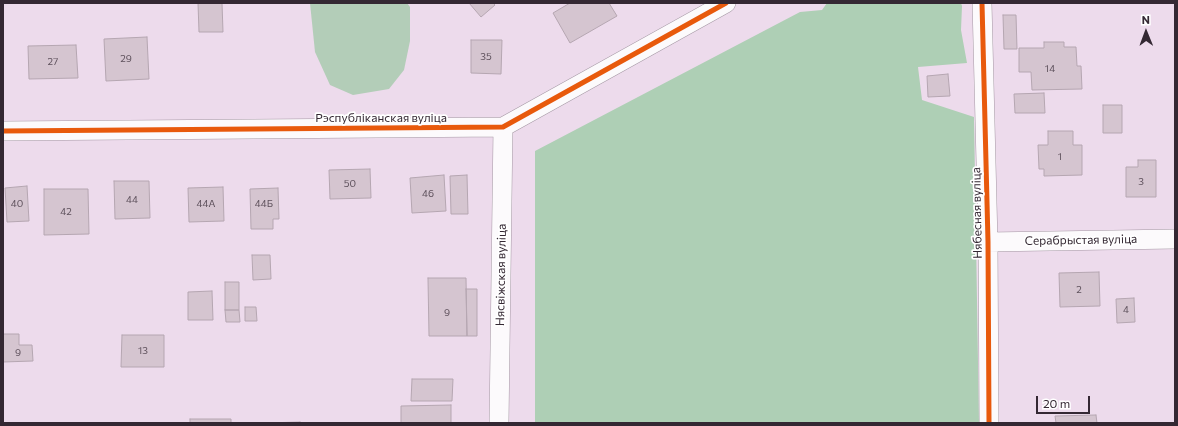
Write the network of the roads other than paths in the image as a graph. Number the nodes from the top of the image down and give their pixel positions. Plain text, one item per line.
1 (726, 3) edge
2 (982, 3) edge
3 (503, 127) junction
4 (3, 131) edge
5 (1175, 239) edge
6 (988, 242) junction
7 (499, 423) edge
8 (989, 423) edge

1 - 3 street, Рэспубліканская вуліца
2 - 6 street, Нябесная вуліца
3 - 4 street, Рэспубліканская вуліца
3 - 7 street, Нясвіжская вуліца
5 - 6 street, Серабрыстая вуліца
6 - 8 street, Нябесная вуліца

